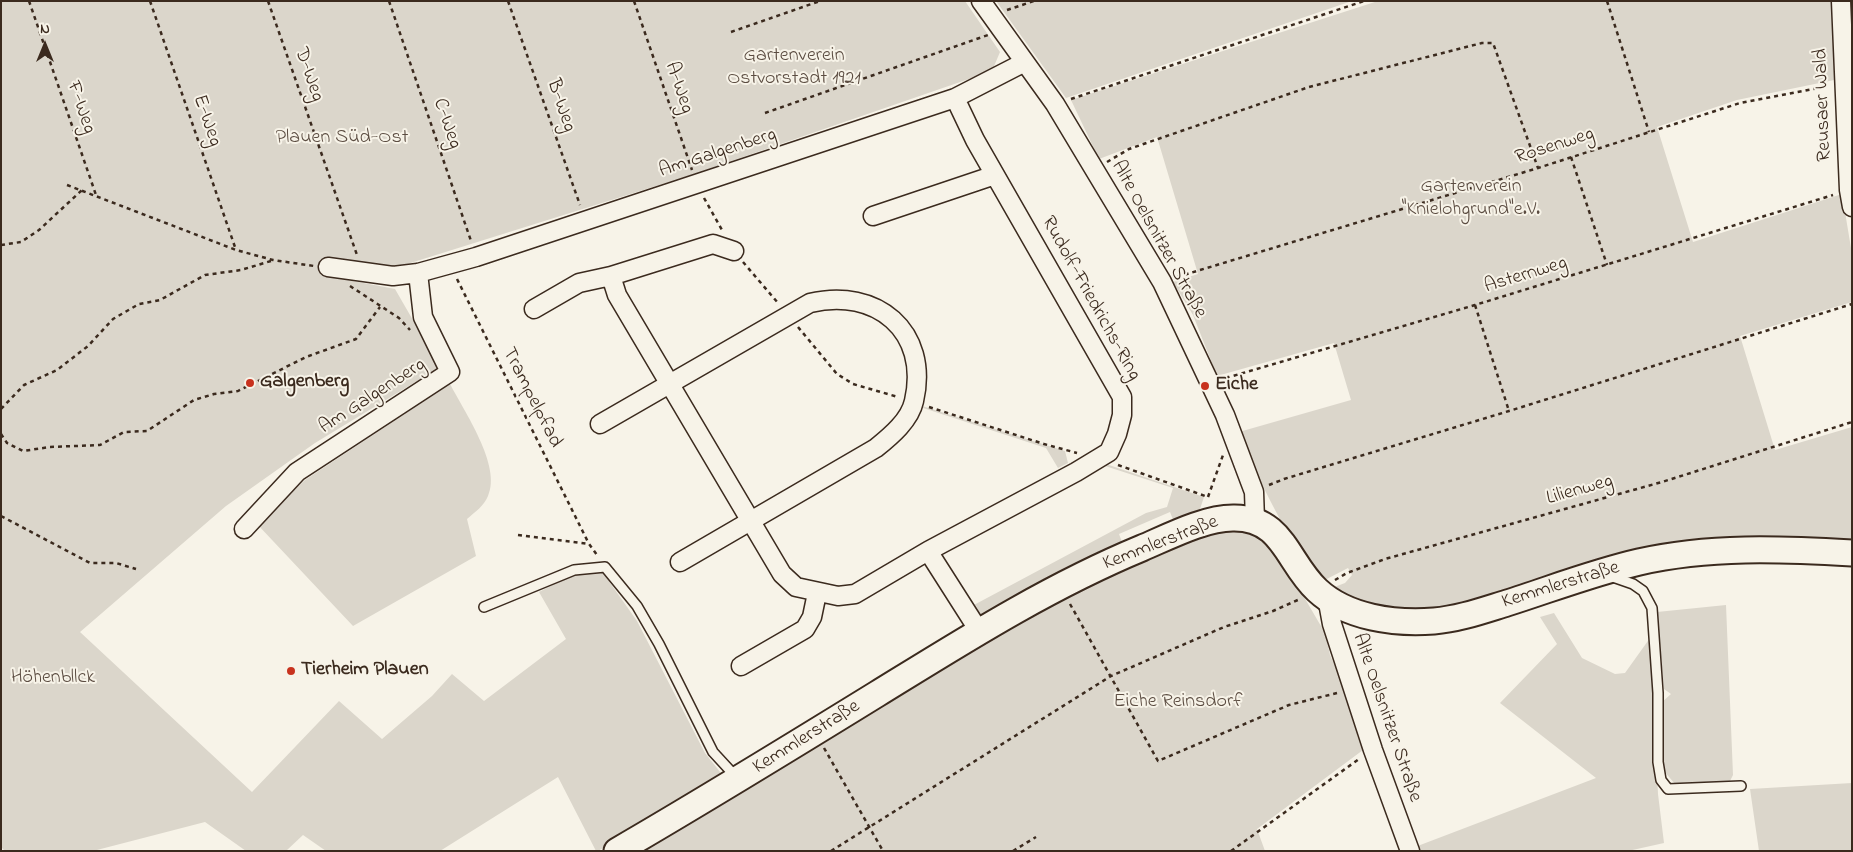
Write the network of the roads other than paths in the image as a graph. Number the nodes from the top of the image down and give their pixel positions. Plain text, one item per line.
1 (981, 1) edge
2 (1841, 1) edge
3 (1025, 62) junction
4 (955, 98) junction
5 (995, 175) junction
6 (1850, 198) edge
7 (873, 216) dead end
8 (734, 251) dead end
9 (328, 267) road end
10 (418, 273) junction
11 (611, 276) junction
12 (534, 310) dead end
13 (669, 383) junction
14 (600, 424) dead end
15 (1255, 520) junction
16 (750, 521) junction
17 (244, 529) dead end
18 (928, 551) junction
19 (1852, 553) edge
20 (680, 562) dead end
21 (1603, 573) junction
22 (817, 593) junction
23 (1322, 594) junction
24 (484, 607) dead end
25 (979, 631) junction
26 (741, 666) dead end
27 (739, 780) junction
28 (1741, 786) dead end
29 (617, 851) edge
30 (1410, 851) edge

1 - 3 street, Alte Oelsnitzer Straße
2 - 6 street, Reusaer Wald
3 - 4 street, Am Galgenberg
3 - 15 street, Alte Oelsnitzer Straße
4 - 5 street, Rudolf-Friedrichs-Ring
4 - 10 street, Am Galgenberg
5 - 7 street
5 - 18 street, Rudolf-Friedrichs-Ring
8 - 11 street
9 - 10 street, Am Galgenberg
10 - 17 street, Am Galgenberg
11 - 12 street
11 - 13 street, Rudolf-Friedrichs-Ring
13 - 14 street
13 - 16 street, Rudolf-Friedrichs-Ring
13 - 16 street
15 - 23 street, Kemmlerstraße
15 - 25 street, Kemmlerstraße
16 - 20 street
16 - 22 street, Rudolf-Friedrichs-Ring
18 - 22 street, Rudolf-Friedrichs-Ring
18 - 25 street
19 - 21 street, Kemmlerstraße
21 - 23 street, Kemmlerstraße
21 - 28 lane
22 - 26 street
23 - 30 street, Alte Oelsnitzer Straße
24 - 27 lane
25 - 27 street, Kemmlerstraße
27 - 29 street, Kemmlerstraße

